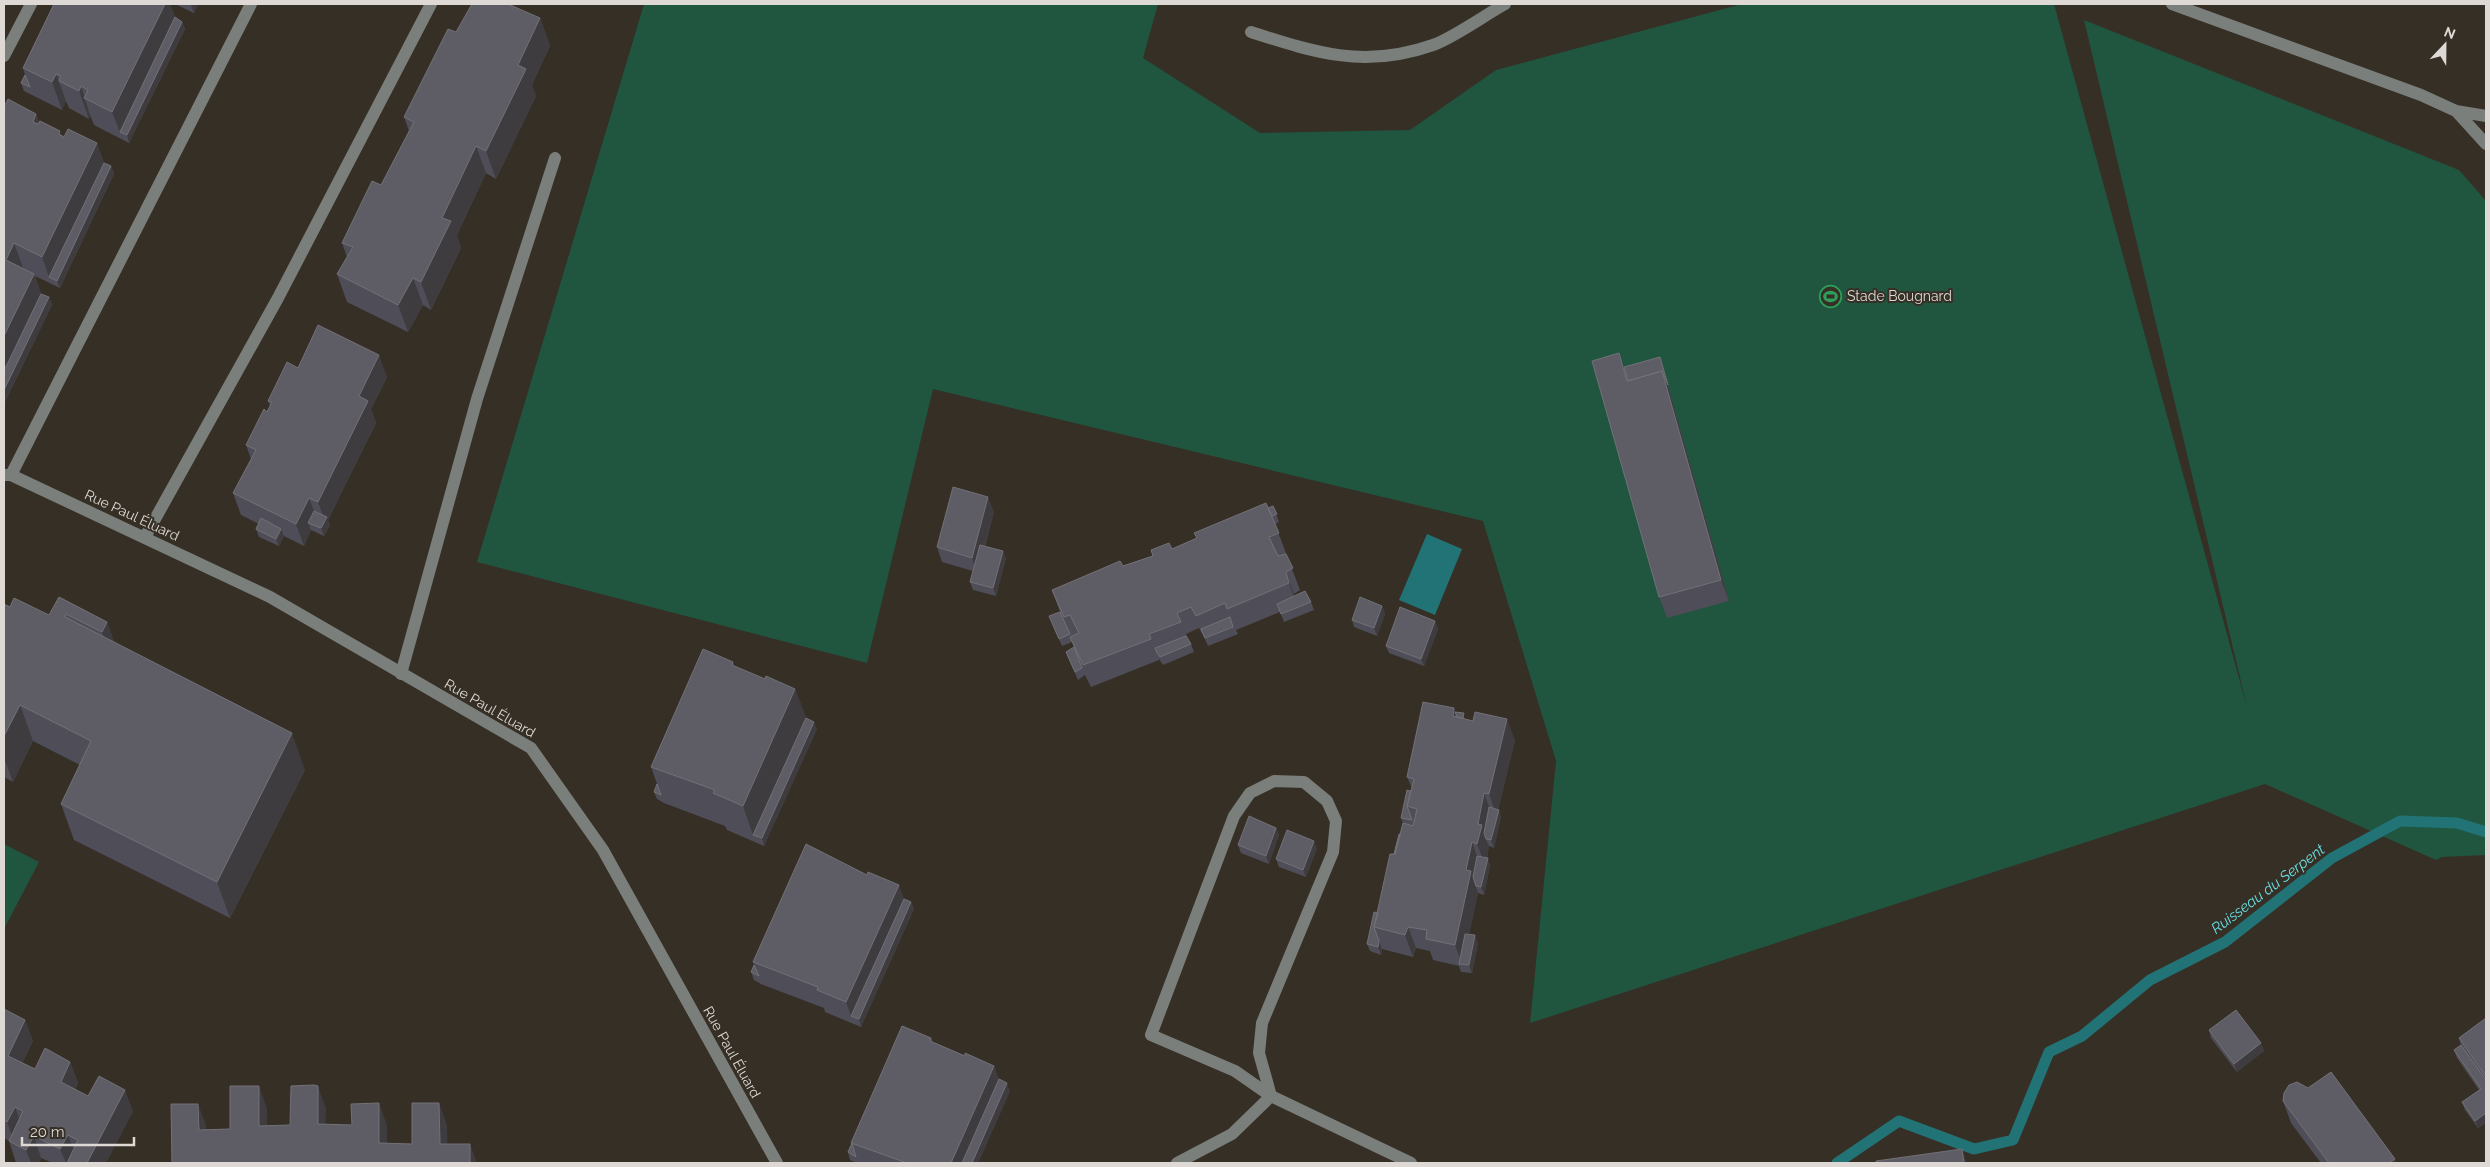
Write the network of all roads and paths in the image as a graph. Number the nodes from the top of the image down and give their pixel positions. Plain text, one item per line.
1 (31, 4) edge
2 (251, 4) edge
3 (431, 4) edge
4 (1505, 4) edge
5 (2172, 4) edge
6 (1251, 32) dead end
7 (4, 56) edge
8 (2456, 111) junction
9 (2486, 116) edge
10 (2486, 144) edge
11 (555, 158) dead end
12 (7, 475) edge
13 (145, 537) junction
14 (401, 674) junction
15 (1272, 1096) junction
16 (777, 1163) edge
17 (1176, 1163) edge
18 (1412, 1163) edge

1 - 7 street
2 - 12 street
3 - 13 street
4 - 6 street
5 - 8 street
8 - 9 street
8 - 10 street
11 - 14 street
12 - 13 street, Rue Paul Éluard
13 - 14 street, Rue Paul Éluard
14 - 16 street, Rue Paul Éluard
15 - 15 street
15 - 17 street
15 - 18 street

